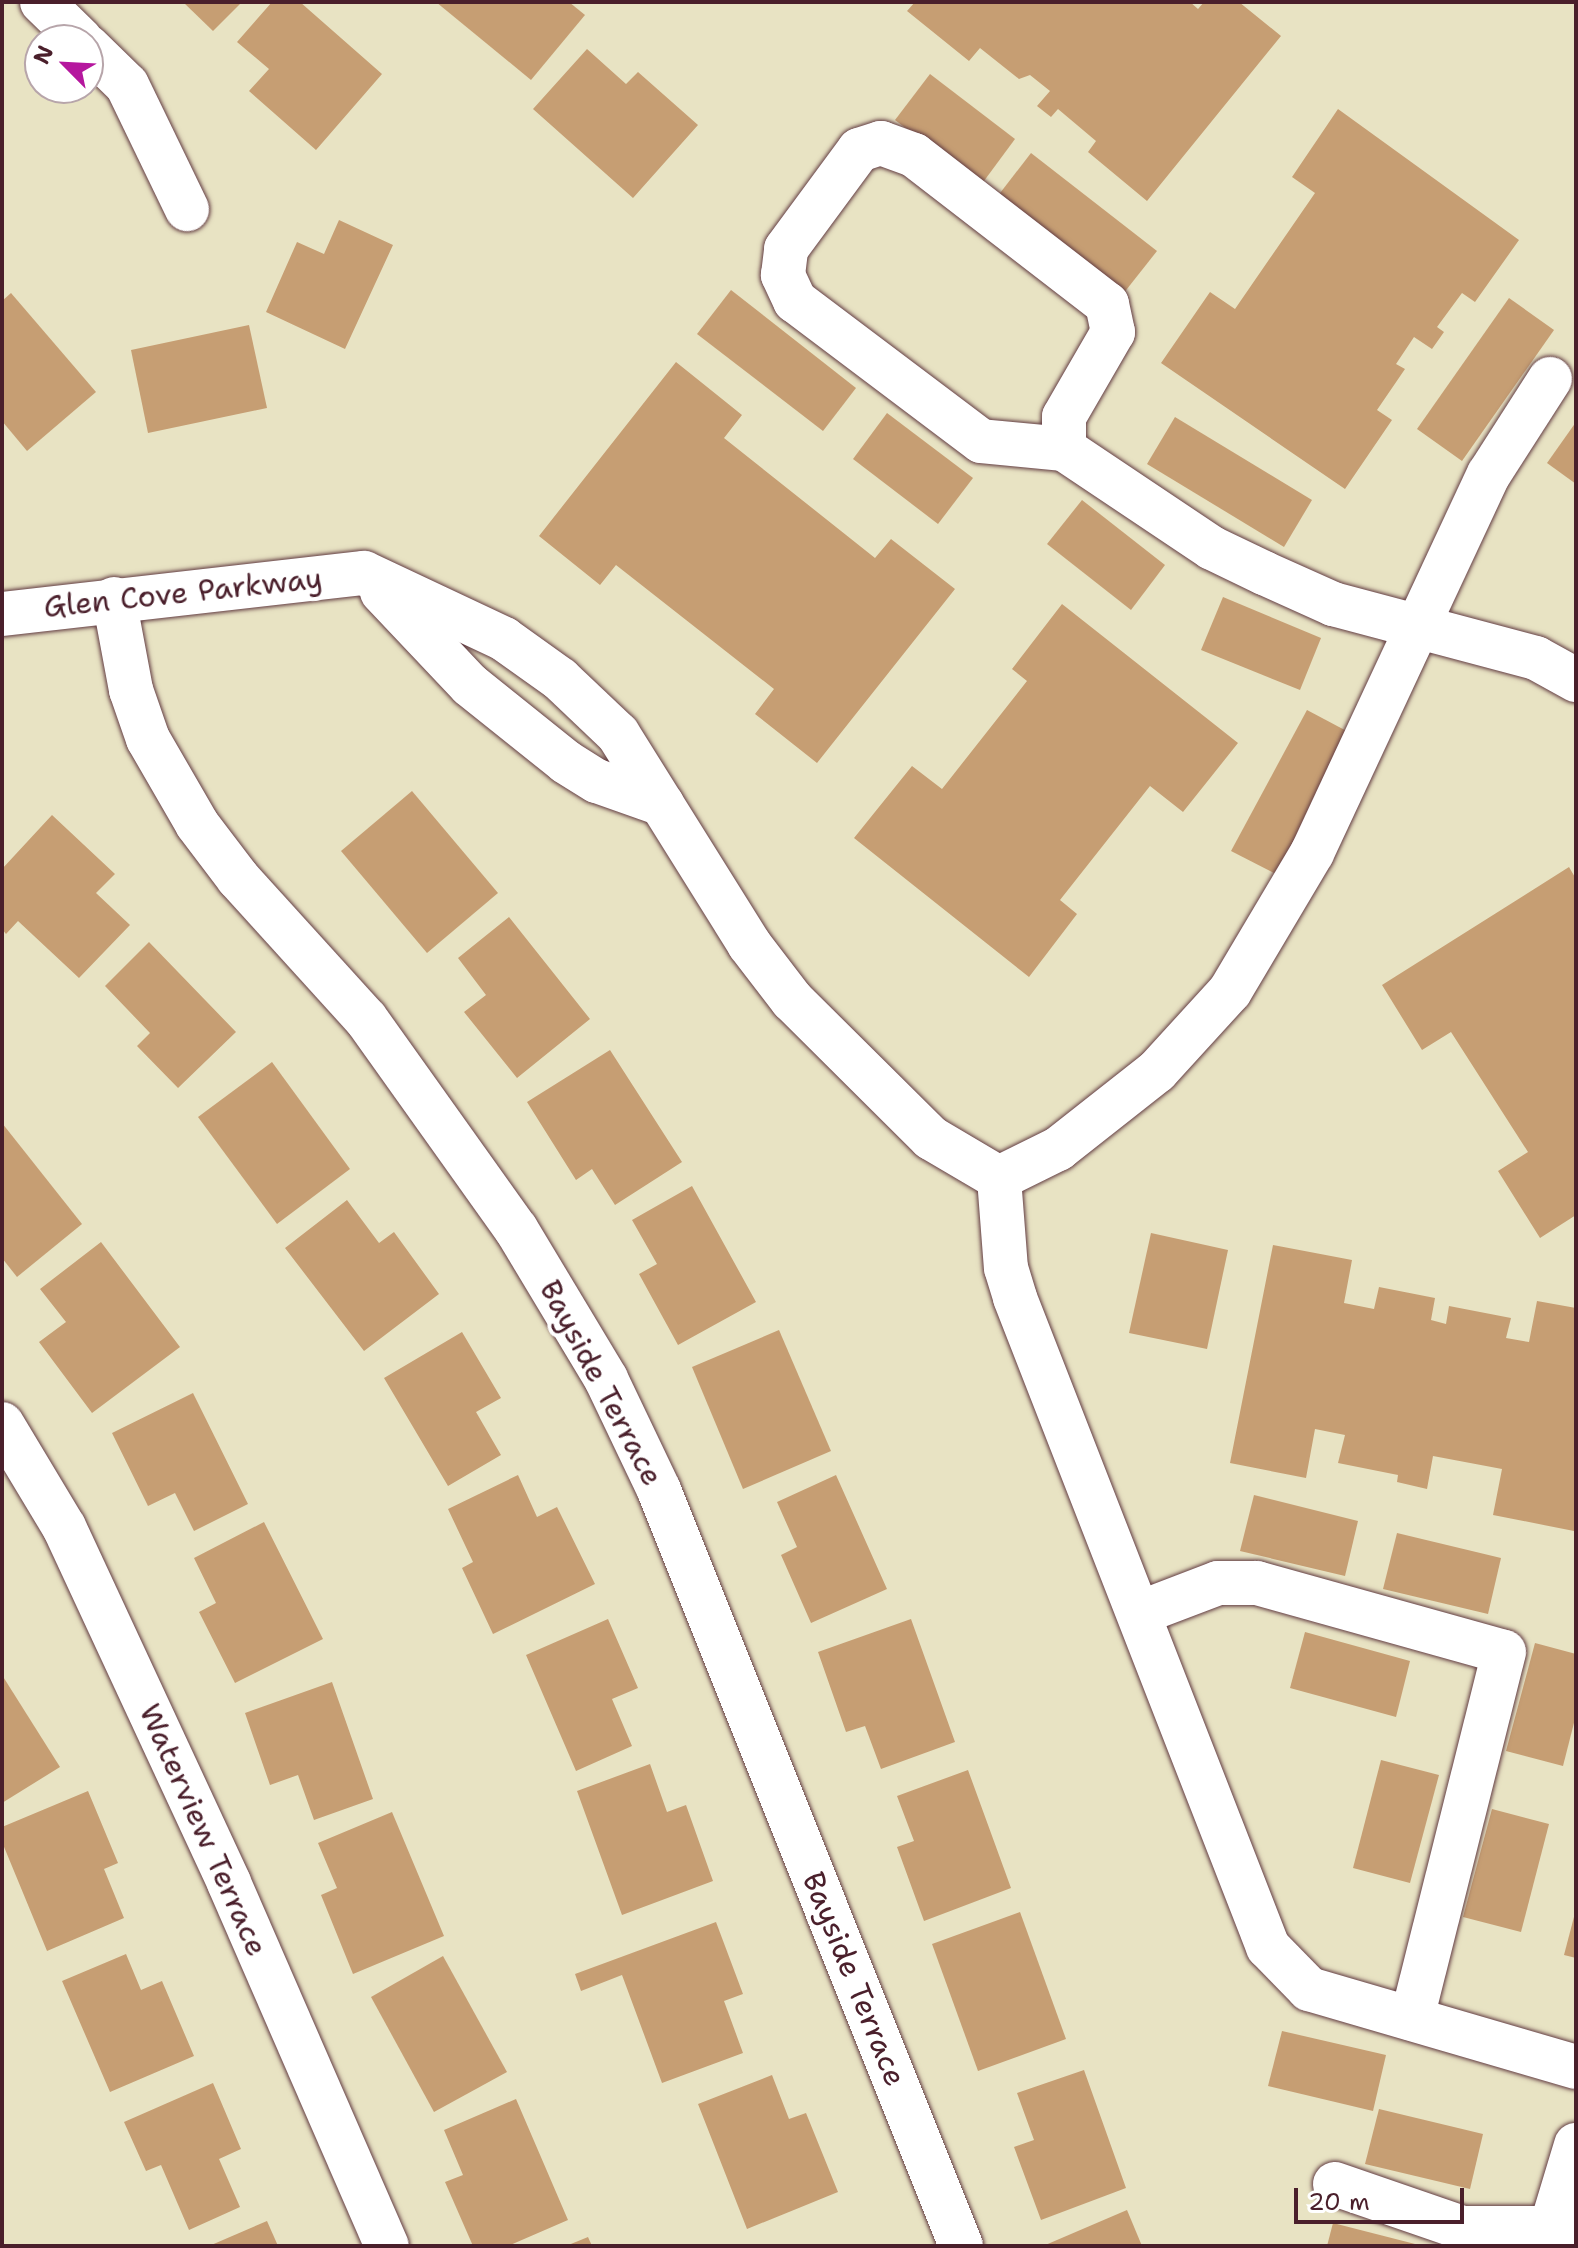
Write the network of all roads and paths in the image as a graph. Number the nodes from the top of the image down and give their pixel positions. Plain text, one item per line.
1 (42, 2) edge
2 (65, 24) edge
3 (104, 63) edge
4 (187, 209) dead end
5 (1550, 379) dead end
6 (1064, 449) junction
7 (364, 573) junction
8 (114, 599) junction
9 (2, 614) edge
10 (1419, 624) junction
11 (1576, 680) edge
12 (662, 804) junction
13 (999, 1178) junction
14 (2, 1424) edge
15 (1142, 1612) junction
16 (1412, 2019) junction
17 (1576, 2067) edge
18 (1576, 2145) edge
19 (1335, 2184) dead end
20 (1563, 2232) edge
21 (387, 2246) edge
22 (961, 2246) edge

1 - 2 street
3 - 4 street
5 - 10 street
6 - 6 street
6 - 10 street
7 - 8 street, Glen Cove Parkway
7 - 12 street
7 - 12 street
8 - 9 street, Glen Cove Parkway
8 - 22 street, Bayside Terrace
10 - 11 street
10 - 13 street
12 - 13 street
13 - 15 street
14 - 21 street, Waterview Terrace
15 - 16 street
15 - 16 street
16 - 17 street
18 - 20 street
19 - 20 street

